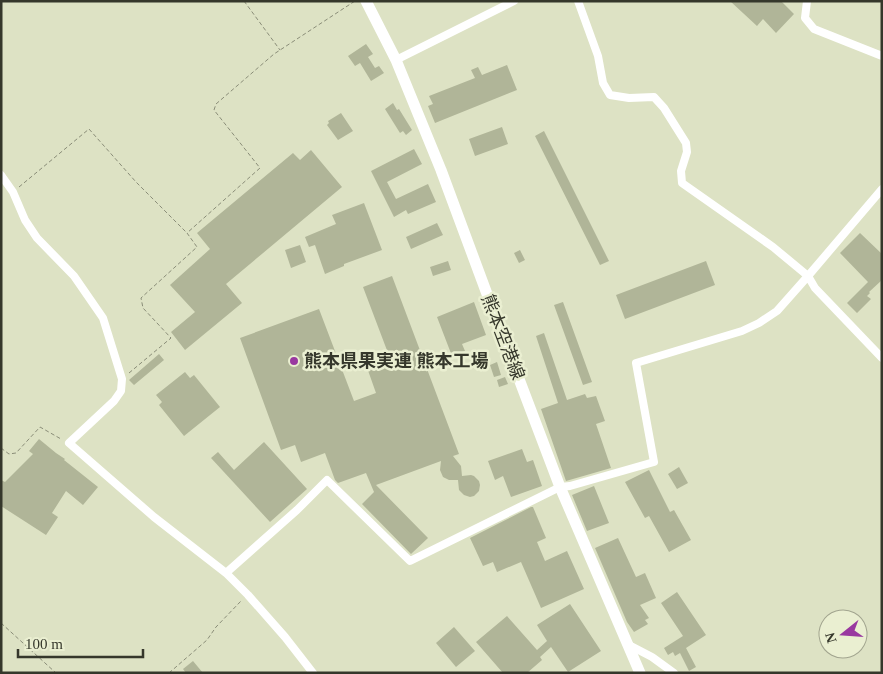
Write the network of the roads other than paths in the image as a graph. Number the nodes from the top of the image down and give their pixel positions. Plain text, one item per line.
1 (366, 1) edge
2 (514, 1) edge
3 (578, 1) edge
4 (807, 1) edge
5 (882, 56) edge
6 (396, 60) junction
7 (1, 175) edge
8 (882, 190) edge
9 (808, 276) junction
10 (882, 358) edge
11 (560, 487) junction
12 (226, 573) junction
13 (628, 644) junction
14 (313, 673) edge
15 (640, 673) edge
16 (674, 673) edge

1 - 6 main road, 熊本空港線
2 - 6 street
3 - 9 street
4 - 5 street
6 - 11 main road, 熊本空港線
7 - 12 street
8 - 9 street
9 - 10 street
9 - 11 street
11 - 12 street
11 - 13 main road, 熊本空港線
12 - 14 street
13 - 15 main road, 熊本空港線
13 - 16 street

